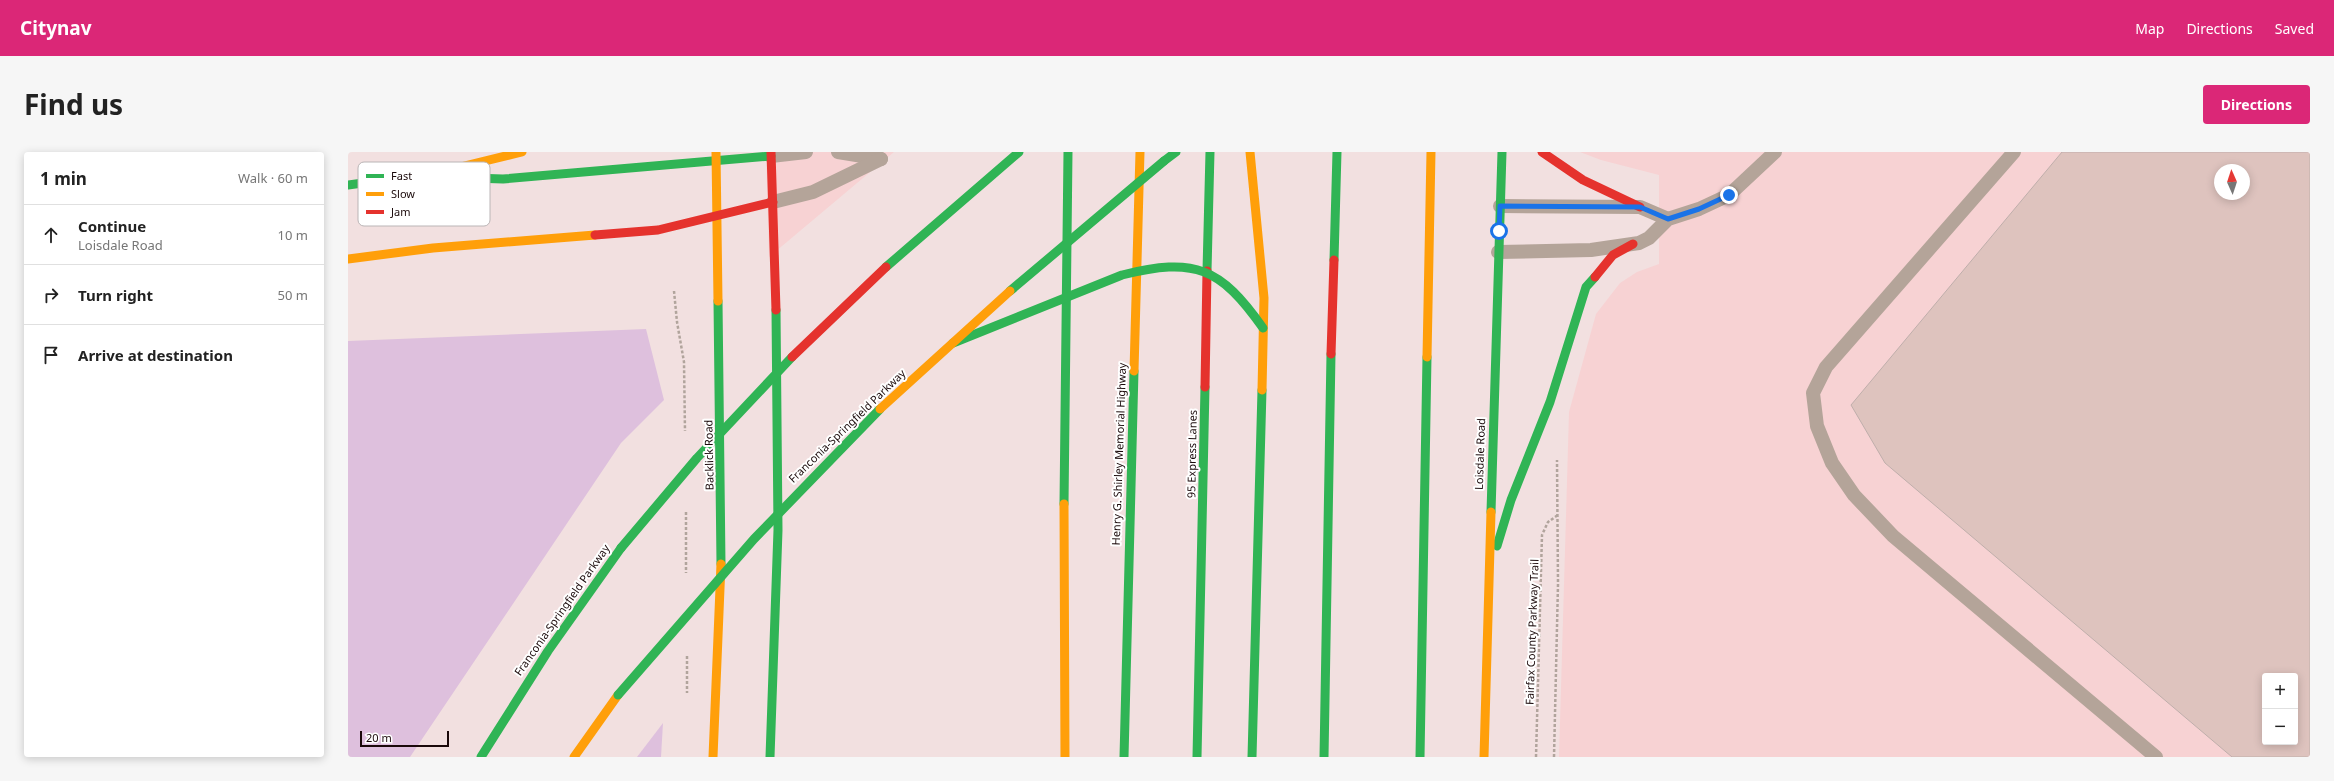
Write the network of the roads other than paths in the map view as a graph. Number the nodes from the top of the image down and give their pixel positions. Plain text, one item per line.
1 (522, 152) edge
2 (716, 152) edge
3 (806, 152) edge
4 (838, 152) edge
5 (1019, 152) edge
6 (1068, 152) edge
7 (1140, 152) edge
8 (1170, 152) edge
9 (1176, 152) edge
10 (1210, 152) edge
11 (1250, 152) edge
12 (1337, 152) edge
13 (1431, 152) edge
14 (1502, 152) edge
15 (1542, 152) edge
16 (1775, 152) edge
17 (2014, 152) edge
18 (771, 154) edge
19 (1164, 161) junction
20 (483, 162) edge
21 (716, 162) junction
22 (490, 179) edge
23 (358, 184) edge
24 (348, 185) edge
25 (773, 202) junction
26 (1500, 206) junction
27 (1640, 207) junction
28 (717, 216) junction
29 (1668, 219) junction
30 (1633, 244) junction
31 (1498, 252) junction
32 (348, 259) edge
33 (1263, 328) junction
34 (953, 343) junction
35 (1488, 598) junction
36 (481, 757) edge
37 (574, 757) edge
38 (713, 757) edge
39 (770, 757) edge
40 (1065, 757) edge
41 (1124, 757) edge
42 (1197, 757) edge
43 (1252, 757) edge
44 (1324, 757) edge
45 (1420, 757) edge
46 (1484, 757) edge
47 (2156, 757) edge

1 - 20 main road
2 - 21 main road, Backlick Road
3 - 18 lane
4 - 25 lane
5 - 36 main road, Franconia-Springfield Parkway, bridge
6 - 40 main road
7 - 41 main road, Henry G. Shirley Memorial Highway
8 - 19 main road
9 - 19 main road, Franconia-Springfield Parkway
10 - 42 main road, 95 Express Lanes
11 - 33 main road
12 - 44 main road
13 - 45 main road
14 - 26 main road, Loisdale Road
15 - 27 main road
16 - 29 lane
17 - 47 lane
18 - 21 main road
18 - 25 main road
19 - 34 main road, Franconia-Springfield Parkway, bridge
21 - 22 main road
21 - 28 main road, Backlick Road
23 - 24 main road
25 - 28 main road
25 - 39 main road
26 - 27 lane
26 - 31 main road, Loisdale Road
27 - 29 lane
28 - 32 main road
28 - 38 main road, Backlick Road
29 - 30 lane
30 - 31 lane
30 - 35 main road
31 - 35 main road, Loisdale Road
33 - 34 main road, bridge
33 - 43 main road
34 - 37 main road, Franconia-Springfield Parkway, bridge
35 - 46 main road, Loisdale Road

